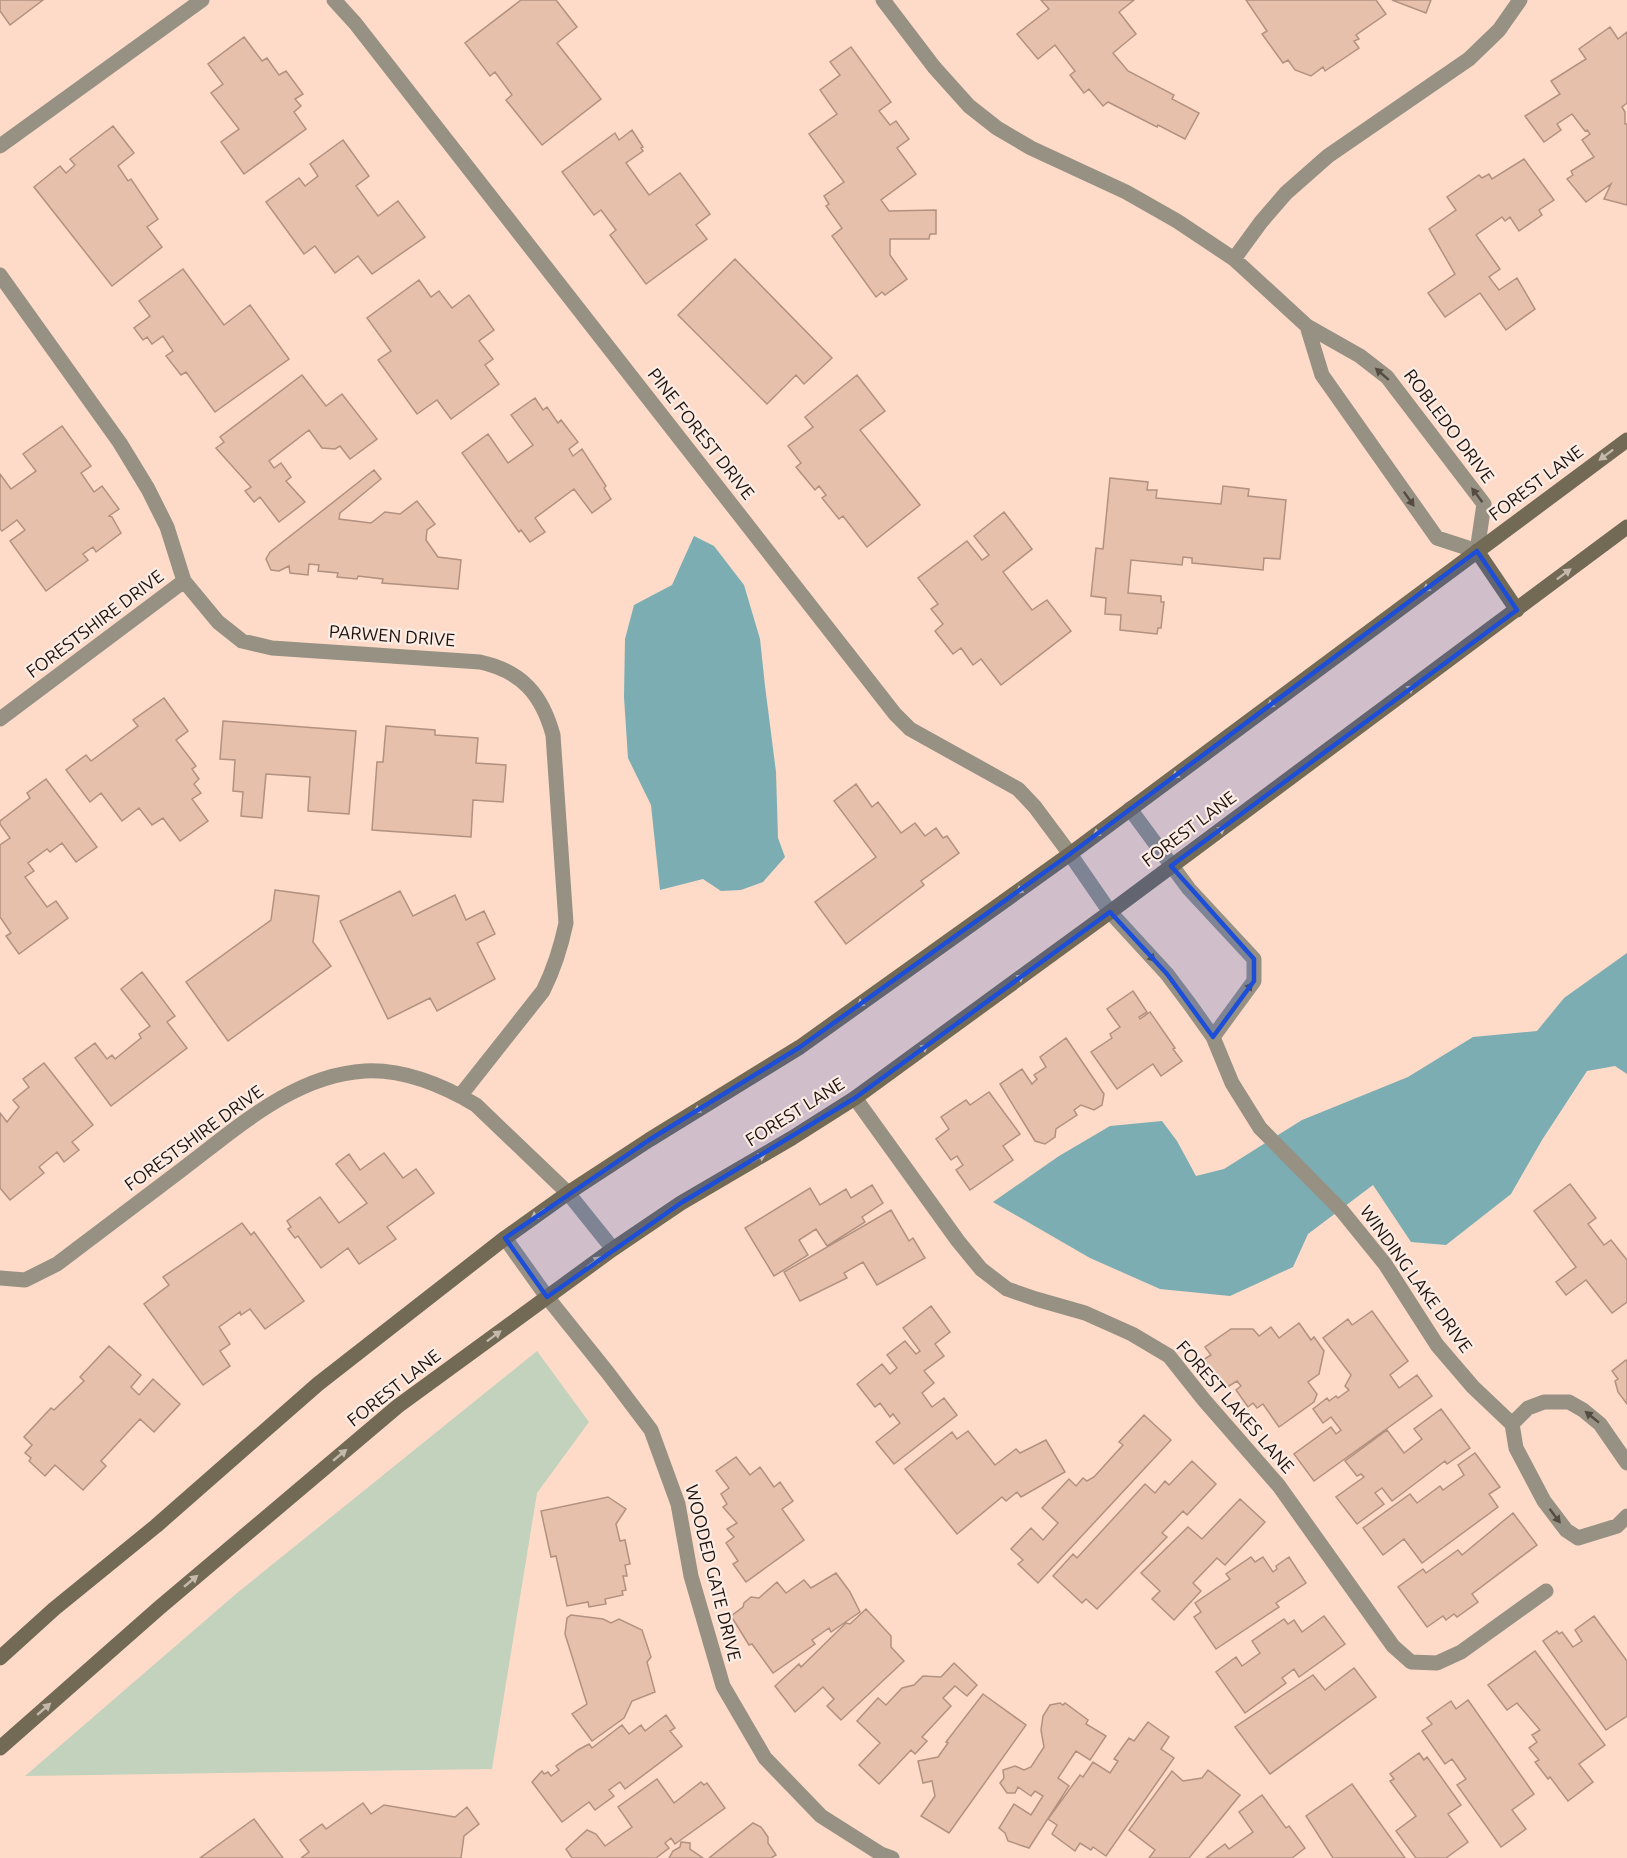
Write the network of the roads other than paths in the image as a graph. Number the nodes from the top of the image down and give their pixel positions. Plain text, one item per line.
1 (202, 0) edge
2 (334, 0) edge
3 (883, 0) edge
4 (1520, 0) edge
5 (0, 146) edge
6 (1234, 259) junction
7 (0, 275) edge
8 (1307, 326) junction
9 (1627, 440) edge
10 (1627, 527) edge
11 (1477, 551) junction
12 (184, 581) junction
13 (1517, 609) junction
14 (0, 719) edge
15 (1130, 809) junction
16 (1070, 854) junction
17 (1171, 866) junction
18 (1110, 912) junction
19 (1213, 1037) junction
20 (460, 1096) junction
21 (855, 1098) junction
22 (568, 1193) junction
23 (505, 1238) junction
24 (613, 1249) junction
25 (0, 1278) edge
26 (547, 1297) junction
27 (1512, 1424) junction
28 (1627, 1463) edge
29 (1627, 1516) edge
30 (1546, 1591) dead end
31 (0, 1658) edge
32 (0, 1748) edge
33 (892, 1858) edge

1 - 5 street
2 - 16 street, PINE FOREST DRIVE
3 - 6 street, ROBLEDO DRIVE
4 - 6 street
6 - 8 street, ROBLEDO DRIVE
7 - 12 street, PARWEN DRIVE
8 -> 11 street
11 -> 8 street, ROBLEDO DRIVE
9 -> 11 main road, FOREST LANE
13 -> 10 main road, FOREST LANE
11 - 13 main road
11 -> 15 main road, FOREST LANE
12 - 14 street, FORESTSHIRE DRIVE
12 - 20 street, PARWEN DRIVE
17 -> 13 main road, FOREST LANE
15 -> 16 main road, FOREST LANE
15 - 17 street
16 - 18 street, WINDING LAKE DRIVE
16 -> 22 main road, FOREST LANE
17 - 18 main road, FOREST LANE
19 -> 17 street
18 -> 19 street, WINDING LAKE DRIVE
21 -> 18 main road, FOREST LANE
19 - 27 street, WINDING LAKE DRIVE
20 - 22 street, FORESTSHIRE DRIVE
20 - 25 street, FORESTSHIRE DRIVE
24 -> 21 main road, FOREST LANE
21 - 30 street, FOREST LAKES LANE
22 -> 23 main road, FOREST LANE
22 - 24 street, FORESTSHIRE DRIVE
23 - 26 street, WOODED GATE DRIVE
23 - 31 main road, FOREST LANE
26 -> 24 main road, FOREST LANE
32 -> 26 main road, FOREST LANE
26 - 33 street, WOODED GATE DRIVE
28 -> 27 street
27 -> 29 street

